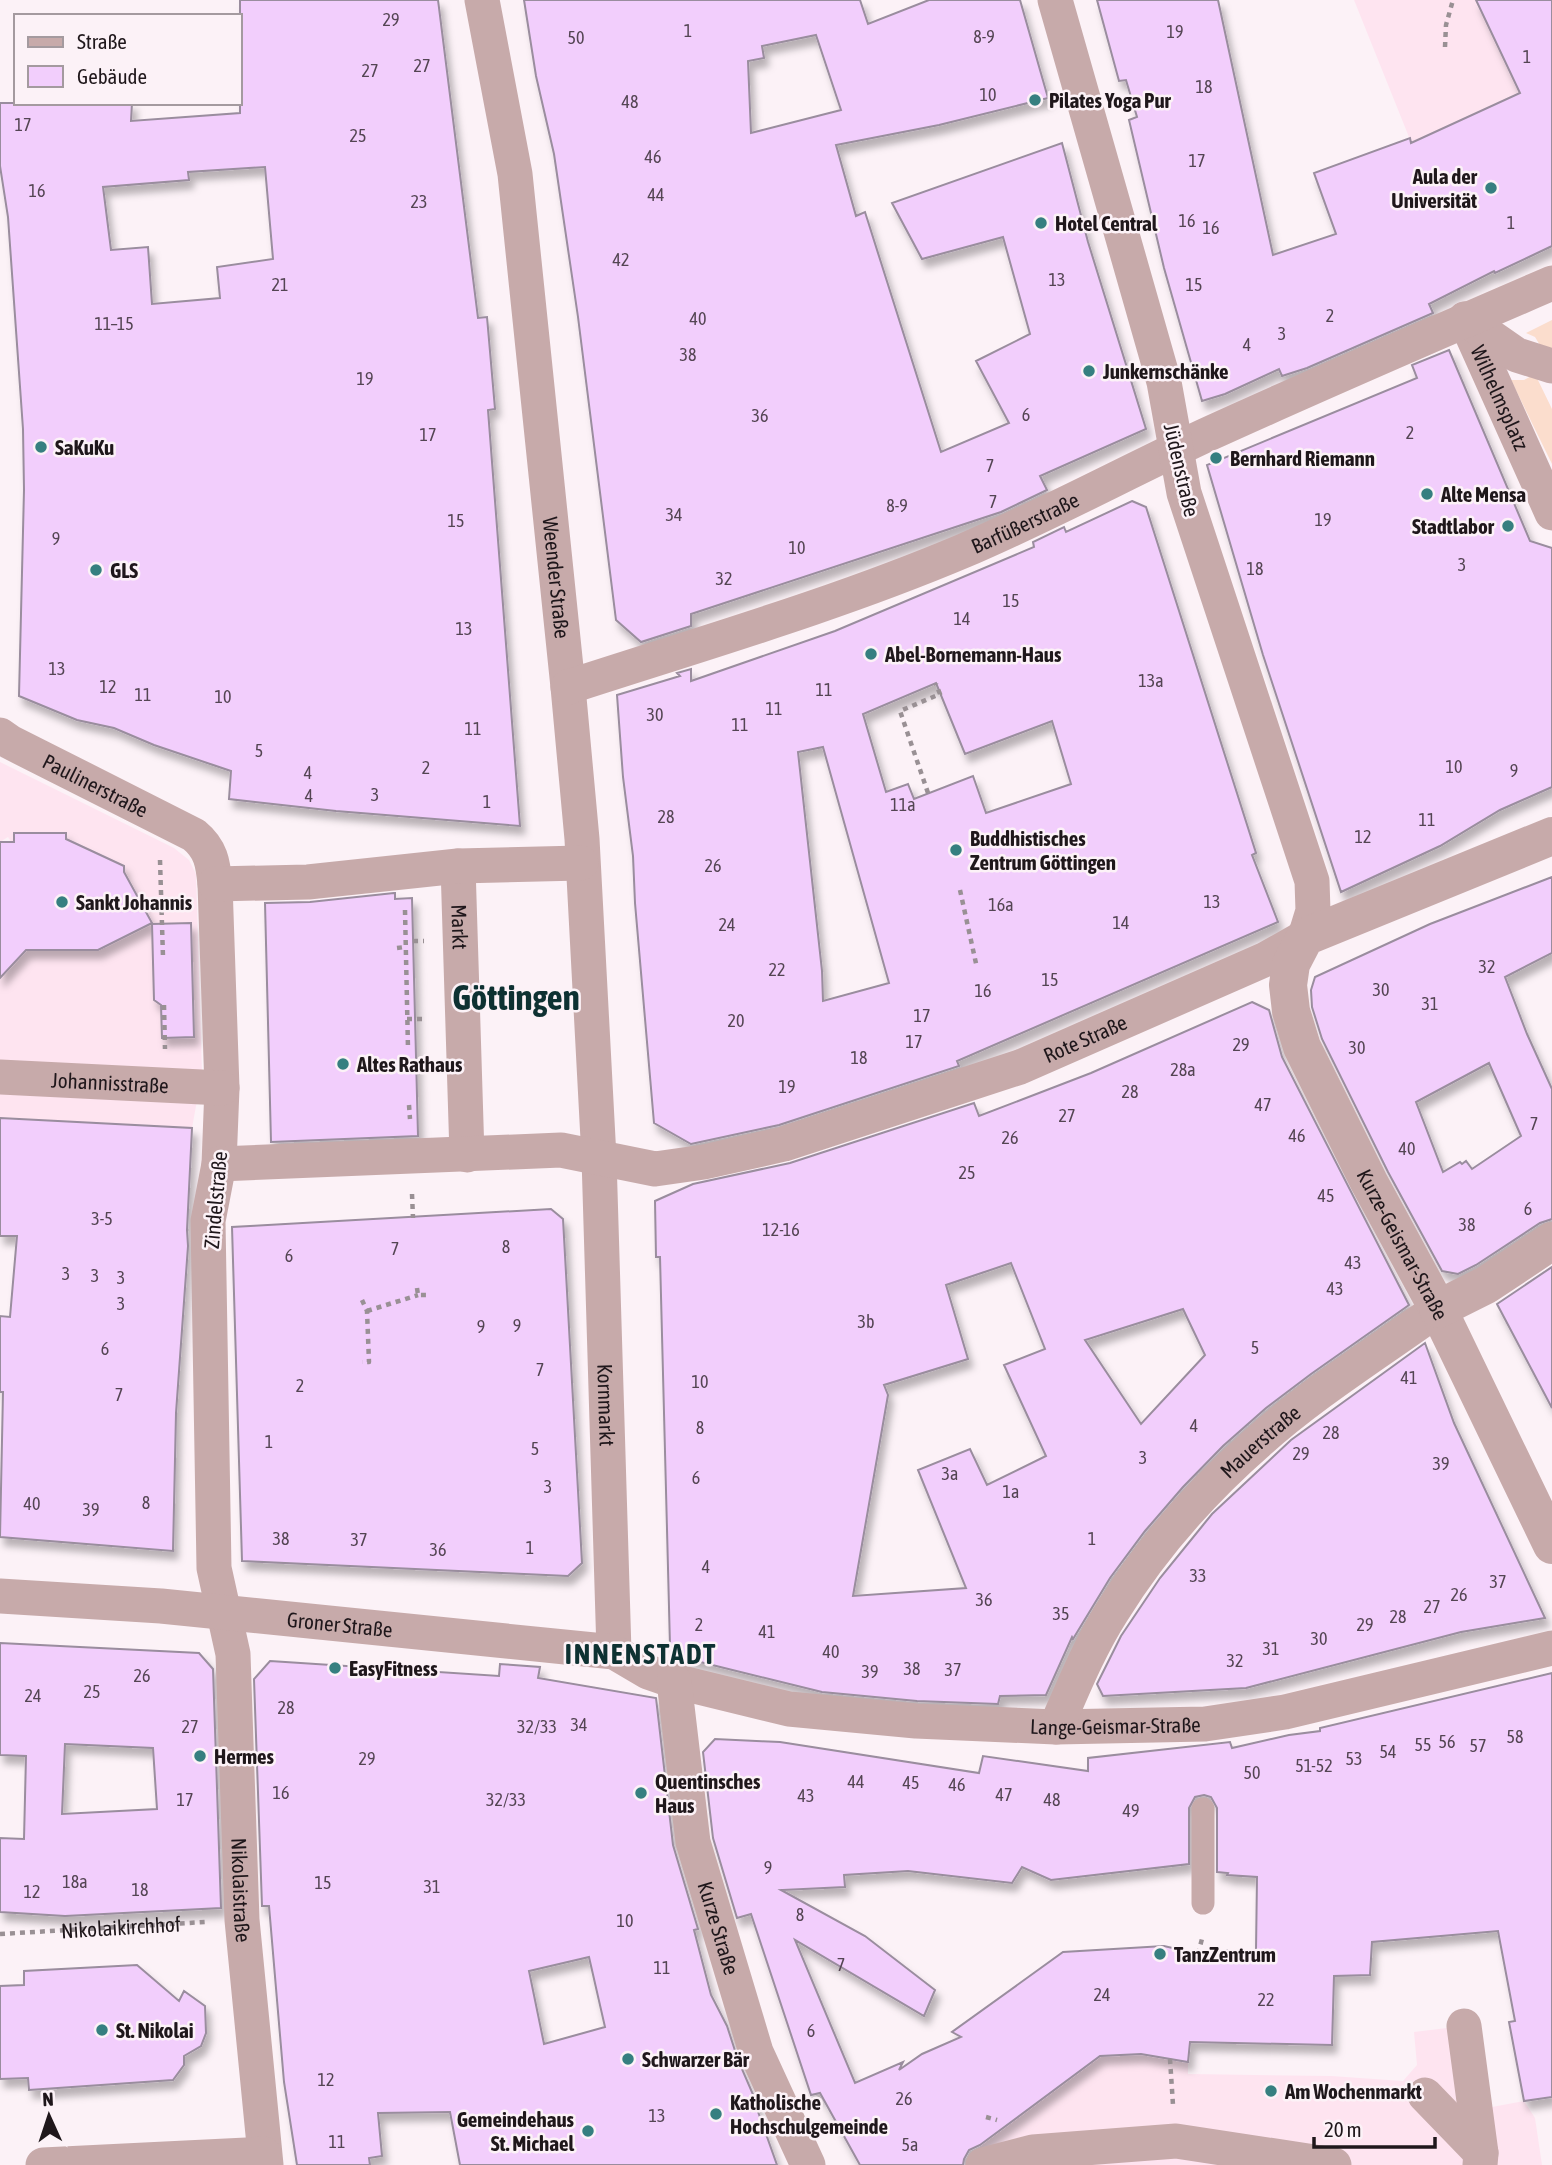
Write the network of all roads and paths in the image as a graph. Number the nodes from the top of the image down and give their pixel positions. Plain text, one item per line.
1 (482, 0) edge
2 (1055, 0) edge
3 (1453, 0) edge
4 (1445, 47) dead end
5 (1552, 283) edge
6 (1465, 319) junction
7 (1552, 366) edge
8 (1175, 450) junction
9 (1552, 513) edge
10 (936, 684) dead end
11 (568, 687) junction
12 (0, 735) edge
13 (928, 793) dead end
14 (159, 818) junction
15 (194, 835) joint
16 (1552, 836) edge
17 (582, 863) junction
18 (458, 866) junction
19 (215, 884) junction
20 (404, 885) junction
21 (960, 890) dead end
22 (1305, 937) junction
23 (405, 947) junction
24 (397, 948) dead end
25 (163, 957) dead end
26 (976, 968) dead end
27 (164, 1005) dead end
28 (407, 1019) junction
29 (415, 1019) dead end
30 (165, 1038) dead end
31 (408, 1049) dead end
32 (0, 1077) edge
33 (222, 1088) junction
34 (467, 1155) junction
35 (599, 1158) junction
36 (219, 1164) junction
37 (1552, 1241) edge
38 (417, 1288) dead end
39 (418, 1295) junction
40 (426, 1295) dead end
41 (362, 1300) dead end
42 (1438, 1309) junction
43 (367, 1311) junction
44 (362, 1362) dead end
45 (1552, 1545) edge
46 (0, 1596) edge
47 (224, 1614) junction
48 (1552, 1648) edge
49 (614, 1652) junction
50 (674, 1681) junction
51 (1056, 1727) junction
52 (1203, 1809) dead end
53 (1203, 1903) dead end
54 (242, 1920) junction
55 (0, 1934) edge
56 (1464, 2026) dead end
57 (1425, 2095) dead end
58 (1481, 2159) edge
59 (265, 2160) edge
60 (43, 2165) edge
61 (808, 2165) edge
62 (983, 2165) edge
63 (1334, 2165) edge

1 - 11 street, Weender Straße
2 - 8 street, Jüdenstraße
3 - 4 path
5 - 6 street, Wilhelmsplatz
6 - 7 street, Wilhelmsplatz
6 - 8 street, Barfüßerstraße
6 - 9 street, Wilhelmsplatz
8 - 11 street, Barfüßerstraße
8 - 22 street, Jüdenstraße
10 - 13 path
11 - 17 street, Weender Straße
12 - 14 street, Paulinerstraße
14 - 15 street, Paulinerstraße
14 - 25 path
15 - 19 street, Zindelstraße
16 - 22 street, Rote Straße
17 - 18 street
17 - 35 street, Weender Straße
18 - 20 street
18 - 34 street, Markt
19 - 20 street
19 - 33 street, Zindelstraße
20 - 23 path
21 - 26 path
22 - 35 street, Rote Straße
22 - 42 street, Kurze-Geismar-Straße
23 - 24 path
23 - 28 path
27 - 30 path
28 - 29 path
28 - 31 path
32 - 33 street, Johannisstraße
33 - 36 street, Zindelstraße
34 - 35 street
34 - 36 street
35 - 49 street, Kornmarkt
36 - 47 street, Zindelstraße
37 - 42 street, Mauerstraße
38 - 39 path
39 - 40 path
39 - 43 path
41 - 43 path
42 - 45 street, Kurze-Geismar-Straße
42 - 51 street, Mauerstraße
43 - 44 path
46 - 47 street, Groner Straße
47 - 49 street, Groner Straße
47 - 54 street, Nikolaistraße
48 - 51 street, Lange-Geismar-Straße
49 - 50 street, Groner Straße
50 - 51 street, Lange-Geismar-Straße
50 - 61 street, Kurze Straße
52 - 53 lane
54 - 55 path, Nikolaikirchhof
54 - 59 street, Nikolaistraße
56 - 58 street
57 - 58 street
59 - 60 street
62 - 63 street

